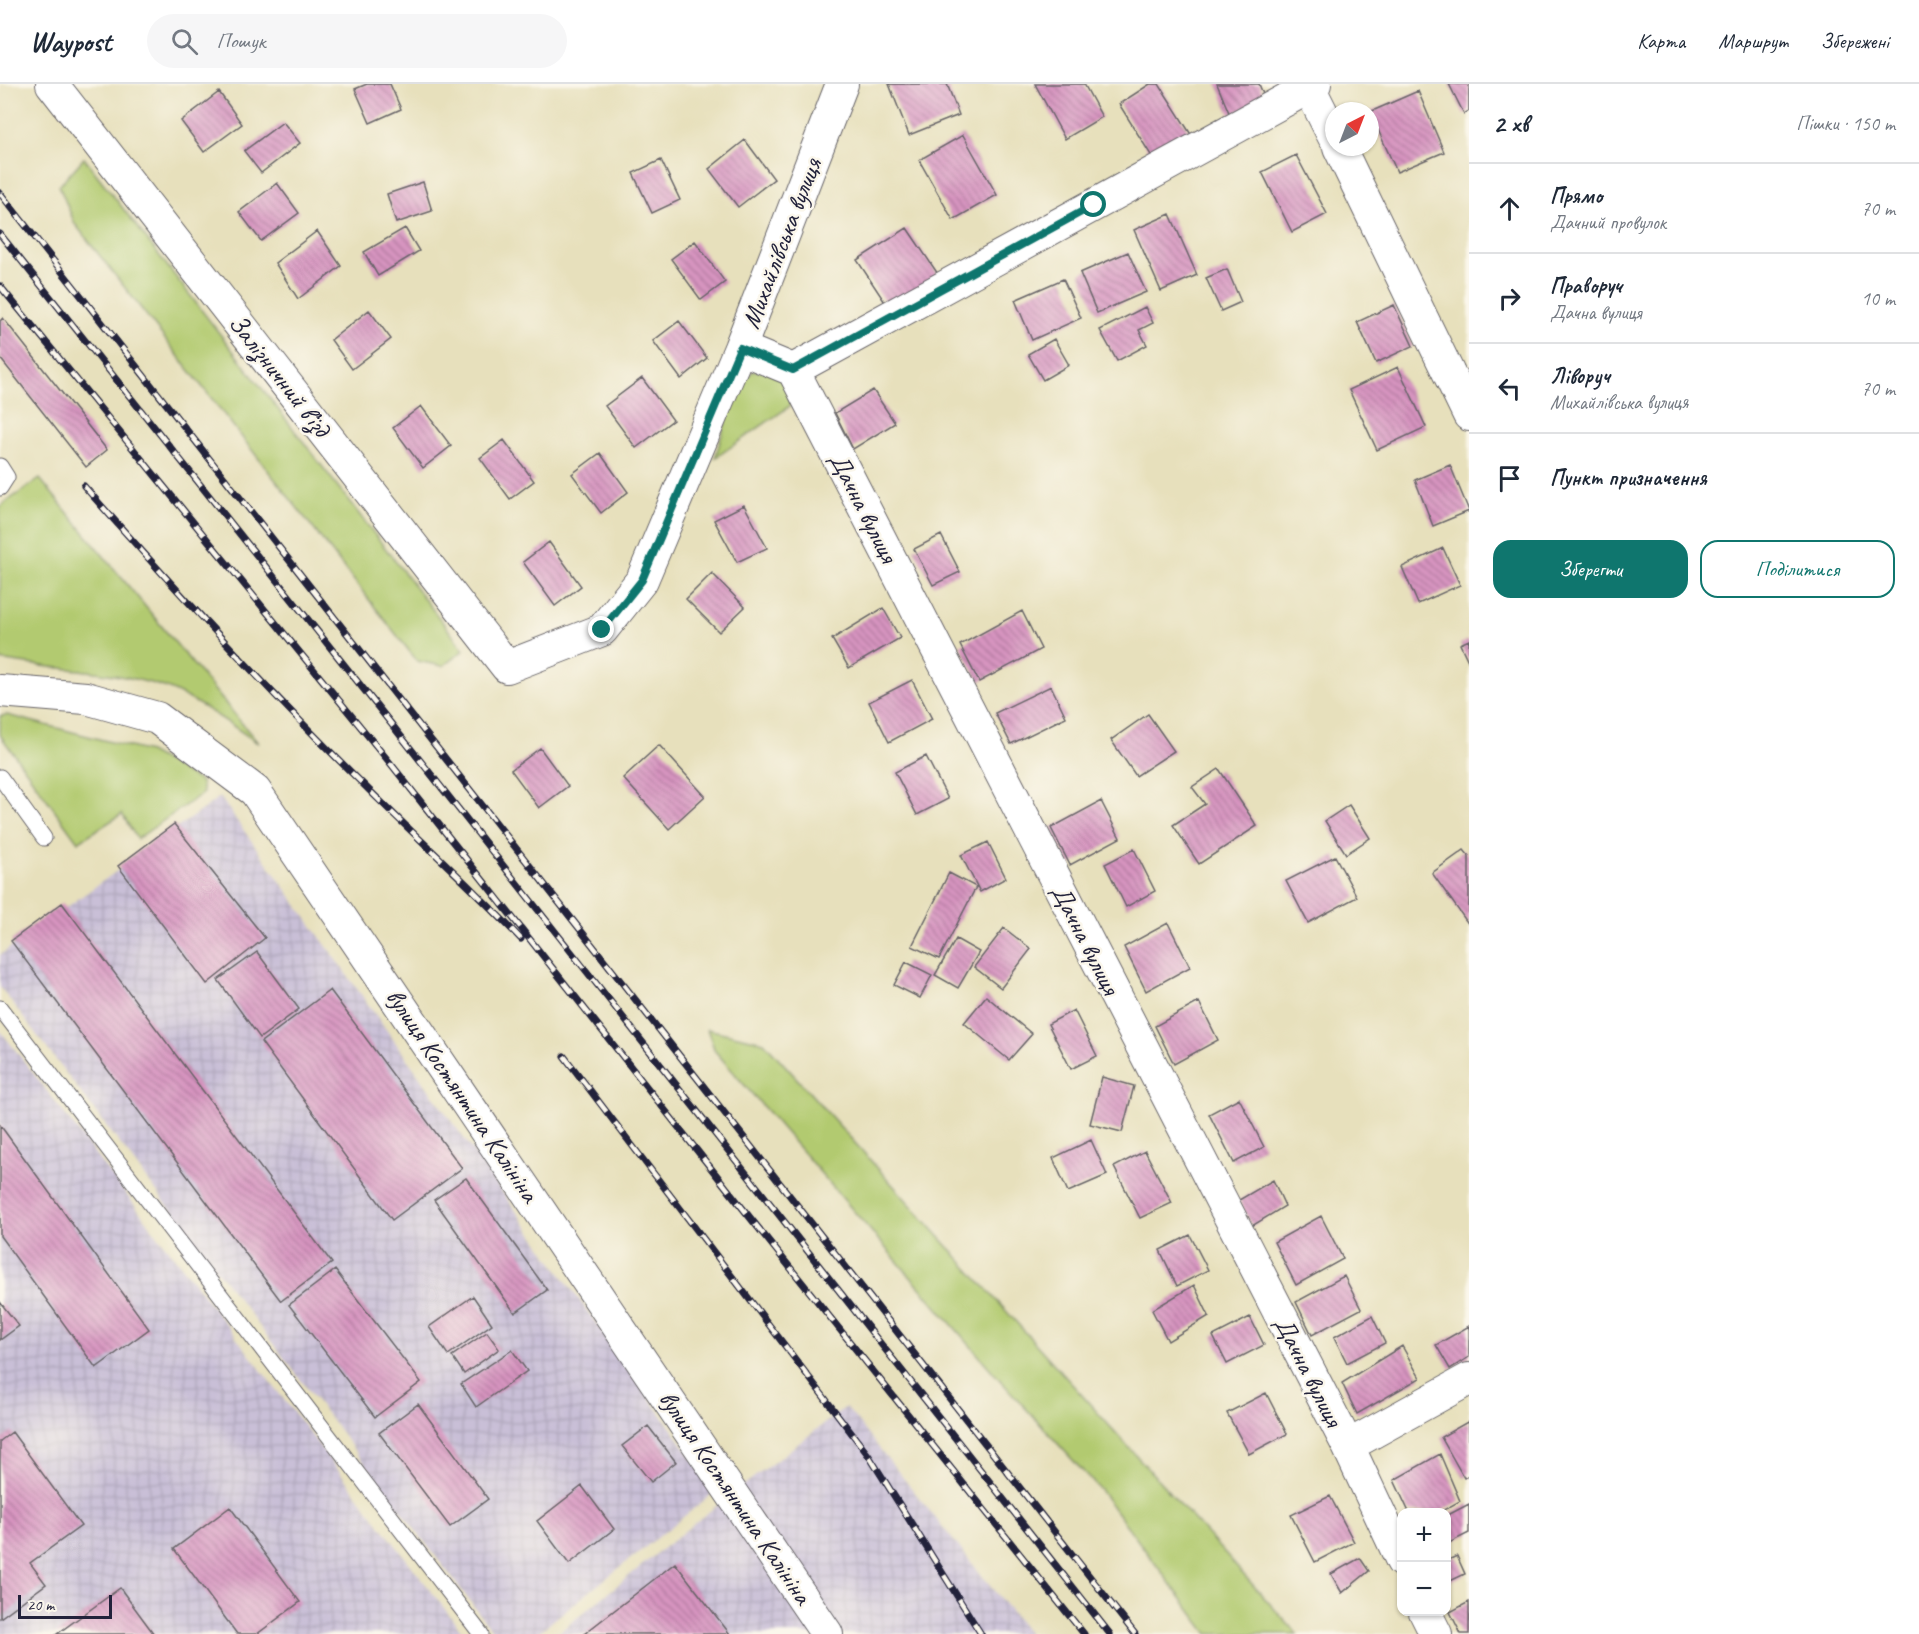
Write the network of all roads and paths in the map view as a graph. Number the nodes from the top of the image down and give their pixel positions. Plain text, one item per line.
1 (52, 84) edge
2 (87, 84) edge
3 (842, 84) edge
4 (1312, 86) edge
5 (75, 113) junction
6 (1325, 117) edge
7 (1343, 156) edge
8 (740, 348) junction
9 (793, 370) junction
10 (1469, 415) edge
11 (0, 466) edge
12 (0, 488) edge
13 (507, 667) joint
14 (0, 691) edge
15 (0, 777) edge
16 (44, 838) dead end
17 (0, 1008) edge
18 (1469, 1379) edge
19 (1348, 1446) junction
20 (1397, 1552) edge
21 (1427, 1616) edge
22 (481, 1634) edge
23 (828, 1634) edge
24 (1436, 1634) edge

1 - 5 street, Залізничний в’їзд
2 - 5 street
3 - 8 street, Михайлівська вулиця
4 - 6 street
4 - 9 street
5 - 13 street, Залізничний в’їзд
7 - 10 street
8 - 9 street
8 - 13 street, Михайлівська вулиця
9 - 19 street, Дачна вулиця
11 - 12 lane
14 - 23 street, вулиця Костянтина Калініна
15 - 16 lane
17 - 22 lane
18 - 19 street
19 - 20 street, Дачна вулиця
21 - 24 street

